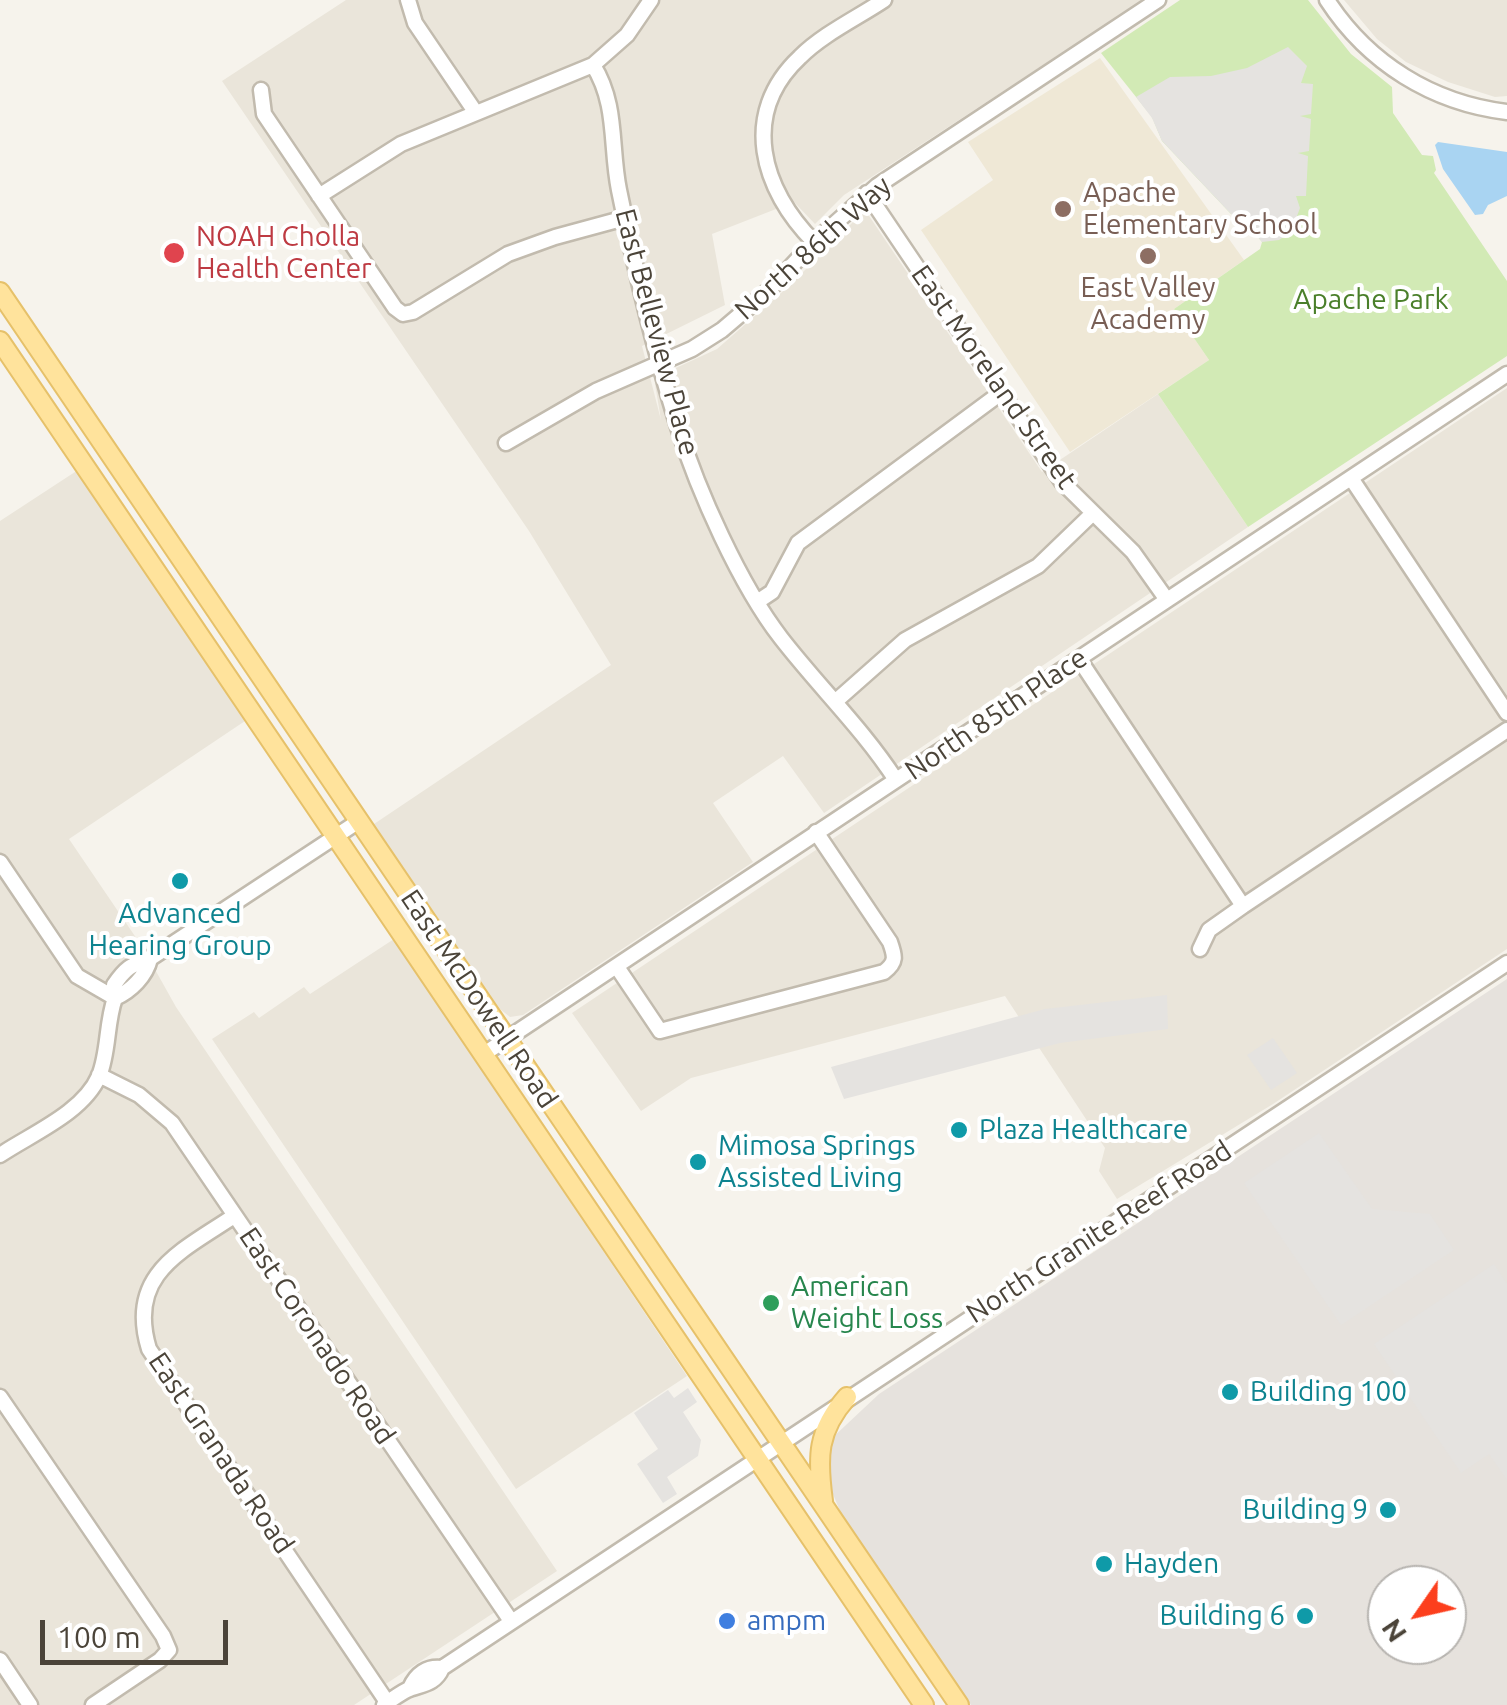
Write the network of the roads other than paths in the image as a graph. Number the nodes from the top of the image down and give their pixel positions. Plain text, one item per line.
1 (408, 0) edge
2 (651, 0) edge
3 (884, 0) edge
4 (1158, 0) edge
5 (1327, 0) edge
6 (594, 65) junction
7 (261, 90) dead end
8 (1507, 112) edge
9 (476, 113) junction
10 (867, 193) junction
11 (320, 196) junction
12 (626, 218) junction
13 (814, 242) junction
14 (0, 292) edge
15 (0, 341) edge
16 (660, 362) junction
17 (1507, 374) edge
18 (1002, 392) junction
19 (506, 442) dead end
20 (118, 466) junction
21 (1351, 478) junction
22 (94, 480) junction
23 (1092, 514) junction
24 (1167, 600) junction
25 (758, 602) junction
26 (1079, 659) junction
27 (267, 685) junction
28 (244, 701) junction
29 (836, 701) junction
30 (1507, 713) edge
31 (1507, 730) edge
32 (896, 780) junction
33 (359, 820) junction
34 (816, 832) junction
35 (336, 836) junction
36 (0, 862) edge
37 (1243, 906) junction
38 (1200, 950) dead end
39 (1507, 963) edge
40 (617, 968) junction
41 (115, 998) junction
42 (507, 1040) junction
43 (484, 1054) junction
44 (99, 1075) junction
45 (0, 1155) edge
46 (602, 1180) junction
47 (580, 1196) junction
48 (234, 1216) junction
49 (0, 1397) edge
50 (848, 1397) junction
51 (779, 1442) junction
52 (756, 1457) junction
53 (824, 1506) junction
54 (511, 1621) junction
55 (0, 1660) edge
56 (387, 1704) edge
57 (30, 1705) edge
58 (93, 1705) edge
59 (924, 1705) edge
60 (959, 1705) edge

1 - 9 street
2 - 6 street
3 - 13 street
4 - 10 street, North 86th Way
5 - 8 street
6 - 9 street
6 - 12 street, East Belleview Place
7 - 11 street
9 - 11 street
10 - 13 street, North 86th Way
10 - 18 street, East Moreland Street
11 - 12 street
12 - 16 street, East Belleview Place
13 - 16 street, North 86th Way
14 - 20 main road, East McDowell Road
15 - 22 main road, East McDowell Road
16 - 19 street, North 86th Way
16 - 25 street, East Belleview Place
17 - 21 street, North 85th Place
18 - 23 street, East Moreland Street
18 - 25 street
20 - 22 main road
20 - 27 main road, East McDowell Road
21 - 24 street, North 85th Place
21 - 30 street
22 - 28 main road, East McDowell Road
23 - 24 street, East Moreland Street
23 - 29 street
24 - 26 street, North 85th Place
25 - 29 street, East Belleview Place
26 - 32 street, North 85th Place
26 - 37 street
27 - 28 main road
27 - 33 main road, East McDowell Road
28 - 35 main road, East McDowell Road
29 - 32 street, East Belleview Place
31 - 37 street
32 - 34 street, North 85th Place
33 - 35 street
33 - 42 main road, East McDowell Road
34 - 40 street, North 85th Place
34 - 40 street
35 - 41 street
35 - 43 main road, East McDowell Road
36 - 41 street
37 - 38 street
39 - 50 street, North Granite Reef Road
40 - 42 street, North 85th Place
41 - 44 street
42 - 43 street, North 85th Place
42 - 46 main road, East McDowell Road
43 - 47 main road, East McDowell Road
44 - 45 street
44 - 48 street, East Coronado Road
46 - 47 main road
46 - 51 main road, East McDowell Road
47 - 52 main road, East McDowell Road
48 - 54 street, East Coronado Road
48 - 56 street, East Granada Road
49 - 58 street
50 - 51 street, North Granite Reef Road
50 - 53 main road
51 - 52 street, North Granite Reef Road
51 - 53 main road, East McDowell Road
52 - 54 street, North Granite Reef Road
52 - 59 main road, East McDowell Road
53 - 60 main road, East McDowell Road
54 - 56 street, North Granite Reef Road
55 - 57 street

